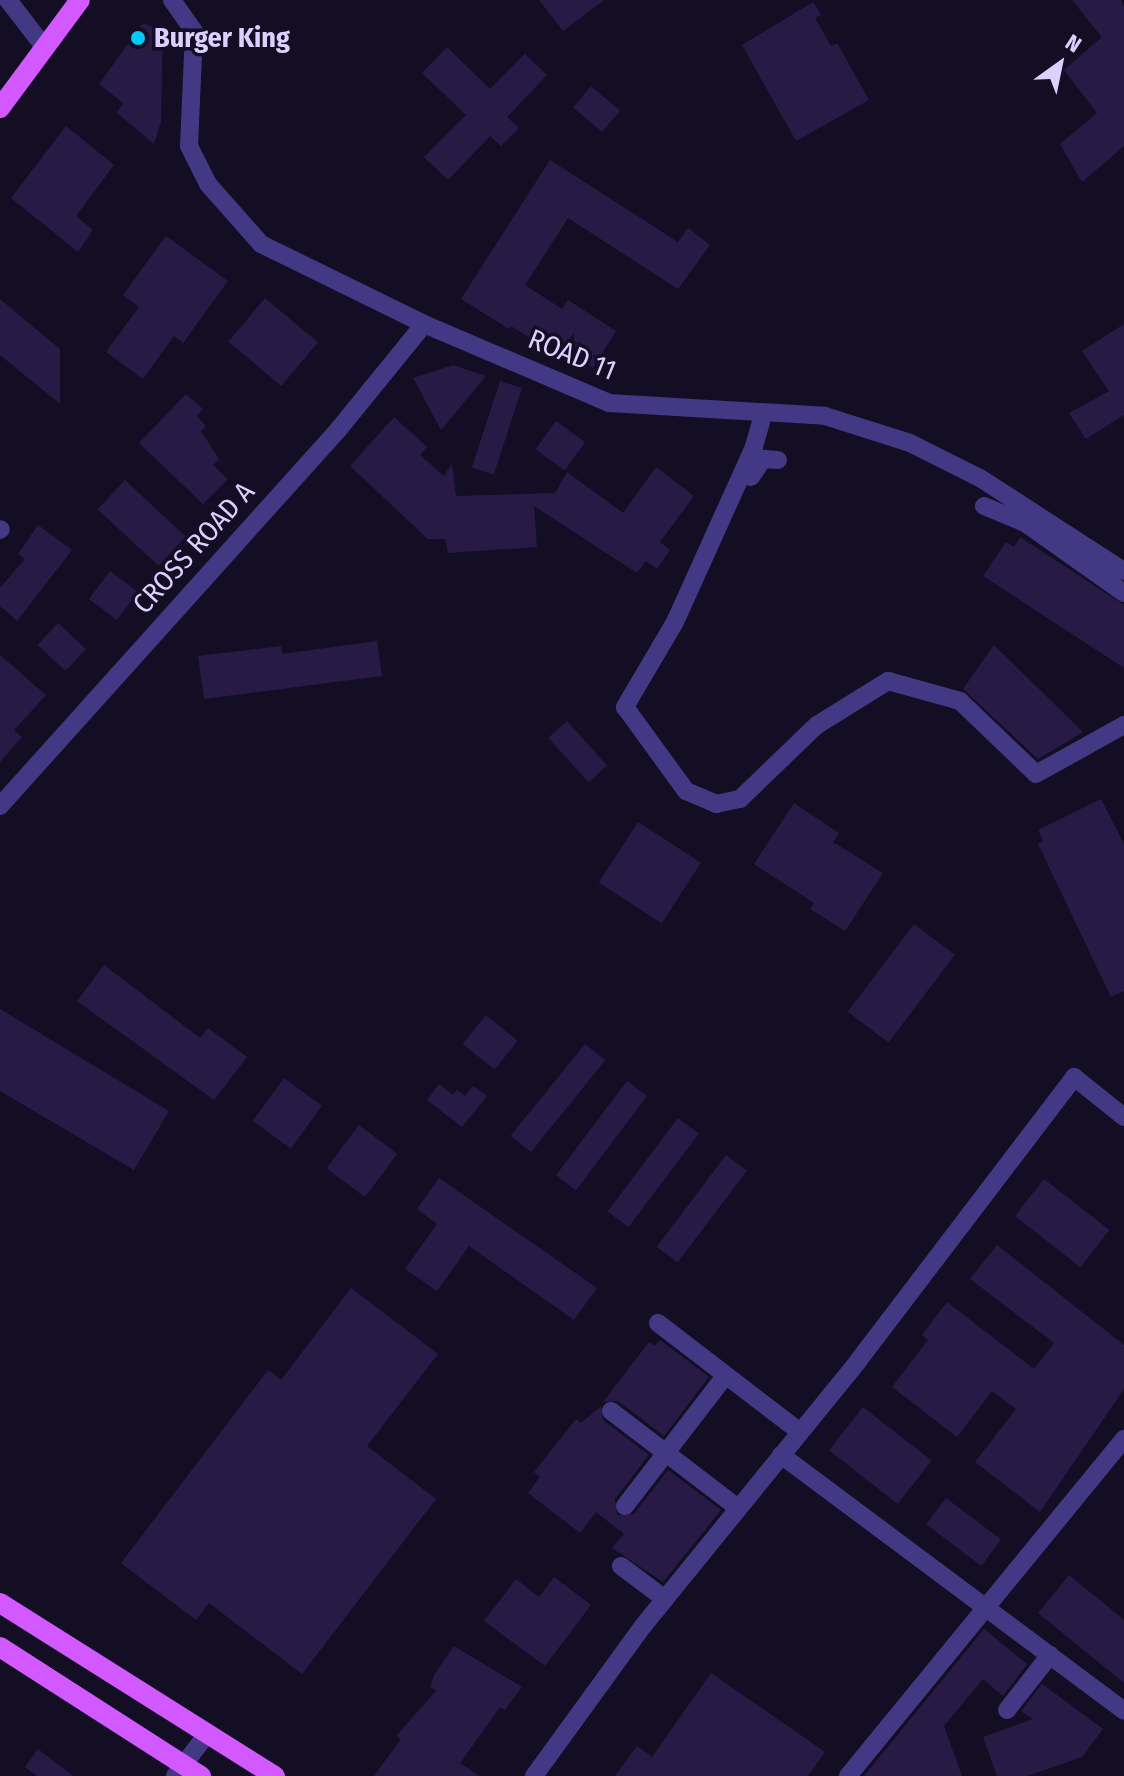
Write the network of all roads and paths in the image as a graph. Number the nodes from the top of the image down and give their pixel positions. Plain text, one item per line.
1 (8, 0) edge
2 (80, 0) edge
3 (172, 0) edge
4 (45, 48) junction
5 (0, 108) edge
6 (424, 324) junction
7 (763, 415) junction
8 (778, 460) dead end
9 (984, 506) dead end
10 (1124, 571) edge
11 (1124, 593) edge
12 (674, 624) junction
13 (1124, 725) edge
14 (0, 806) edge
15 (1124, 1117) edge
16 (658, 1323) dead end
17 (726, 1375) junction
18 (611, 1411) dead end
19 (800, 1432) junction
20 (1124, 1439) edge
21 (666, 1453) junction
22 (781, 1455) junction
23 (625, 1506) dead end
24 (738, 1508) junction
25 (621, 1566) dead end
26 (665, 1599) junction
27 (0, 1603) edge
28 (987, 1609) junction
29 (0, 1647) edge
30 (1050, 1655) junction
31 (1007, 1710) dead end
32 (1124, 1711) edge
33 (207, 1734) junction
34 (179, 1770) edge
35 (201, 1776) edge
36 (275, 1776) edge
37 (534, 1776) edge
38 (848, 1776) edge

1 - 4 street
2 - 4 main road
3 - 6 street, ROAD 11
4 - 5 main road
6 - 7 street, ROAD 11
6 - 14 street, CROSS ROAD A
7 - 10 street, ROAD 11
7 - 12 street
8 - 12 street
9 - 11 street
12 - 13 street
15 - 19 street
16 - 17 street
17 - 19 street
17 - 21 street
18 - 21 street
19 - 22 street
20 - 28 street
21 - 23 street
21 - 24 street
22 - 24 street
22 - 28 street
24 - 26 street
25 - 26 street
26 - 37 street
27 - 33 main road
28 - 30 street
28 - 38 street
29 - 34 main road
30 - 31 street
30 - 32 street
33 - 34 street
33 - 36 main road
34 - 35 main road

